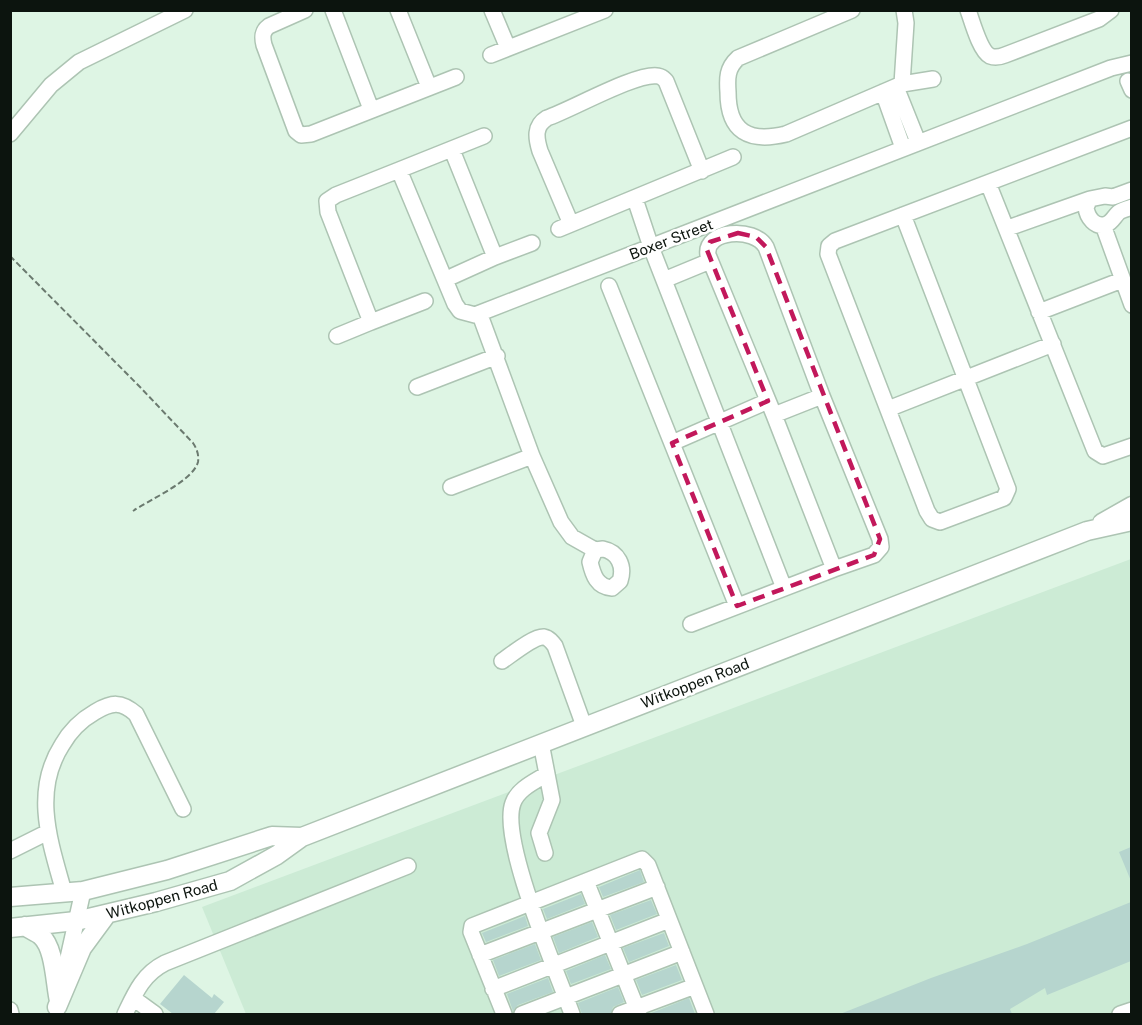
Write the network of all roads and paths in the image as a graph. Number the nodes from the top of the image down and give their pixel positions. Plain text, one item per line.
1 (185, 10) edge
2 (305, 10) edge
3 (333, 10) edge
4 (398, 10) edge
5 (492, 10) edge
6 (605, 10) edge
7 (852, 10) edge
8 (904, 10) edge
9 (968, 10) edge
10 (1111, 10) edge
11 (508, 48) junction
12 (491, 55) dead end
13 (1131, 57) edge
14 (1131, 63) edge
15 (1111, 68) junction
16 (456, 77) dead end
17 (933, 79) dead end
18 (429, 87) junction
19 (894, 88) junction
20 (371, 109) junction
21 (1131, 128) edge
22 (10, 134) edge
23 (484, 136) dead end
24 (918, 142) junction
25 (903, 148) junction
26 (452, 150) junction
27 (733, 157) dead end
28 (399, 170) junction
29 (702, 171) junction
30 (988, 183) junction
31 (1131, 190) edge
32 (636, 199) junction
33 (1090, 199) junction
34 (1131, 207) edge
35 (903, 215) junction
36 (1103, 225) junction
37 (1008, 228) junction
38 (532, 243) dead end
39 (651, 247) junction
40 (10, 256) edge
41 (495, 258) junction
42 (710, 261) junction
43 (453, 276) dead end
44 (664, 280) junction
45 (1122, 280) junction
46 (609, 286) dead end
47 (425, 301) dead end
48 (1131, 305) edge
49 (1039, 312) junction
50 (480, 315) junction
51 (371, 322) junction
52 (337, 336) dead end
53 (1053, 344) junction
54 (496, 356) junction
55 (965, 377) junction
56 (417, 387) dead end
57 (822, 396) junction
58 (771, 408) junction
59 (888, 409) junction
60 (719, 422) junction
61 (672, 443) junction
62 (1131, 446) edge
63 (532, 456) junction
64 (451, 487) dead end
65 (1131, 506) edge
66 (133, 511) dead end
67 (1131, 521) edge
68 (1088, 531) junction
69 (595, 550) dead end
70 (834, 568) junction
71 (784, 588) junction
72 (737, 606) junction
73 (691, 624) dead end
74 (502, 661) dead end
75 (585, 726) junction
76 (541, 743) junction
77 (547, 774) junction
78 (183, 809) dead end
79 (48, 832) junction
80 (302, 837) junction
81 (10, 851) edge
82 (545, 853) dead end
83 (408, 866) dead end
84 (586, 881) junction
85 (657, 887) junction
86 (83, 891) junction
87 (64, 892) junction
88 (10, 897) edge
89 (532, 904) junction
90 (598, 910) junction
91 (107, 914) junction
92 (669, 920) junction
93 (76, 921) junction
94 (18, 927) edge
95 (541, 932) junction
96 (610, 942) junction
97 (682, 952) junction
98 (480, 955) junction
99 (554, 965) junction
100 (623, 975) junction
101 (695, 986) junction
102 (494, 989) junction
103 (566, 997) junction
104 (133, 998) junction
105 (58, 1007) edge
106 (10, 1010) edge
107 (1131, 1010) edge
108 (638, 1011) edge
109 (11, 1014) edge
110 (125, 1014) edge
111 (155, 1014) edge
112 (504, 1014) edge
113 (522, 1014) edge
114 (572, 1014) edge
115 (620, 1014) edge
116 (706, 1014) edge
117 (1120, 1014) edge

1 - 22 street
2 - 20 street
3 - 20 street
4 - 18 street
5 - 11 street
6 - 11 street
7 - 19 street
8 - 19 street
9 - 10 street
11 - 12 street
13 - 15 street, Boxer Street
14 - 15 street, Boxer Street
15 - 24 street, Boxer Street
16 - 18 street
17 - 19 street
18 - 20 street
19 - 24 street
19 - 25 street
21 - 30 street
23 - 26 street
24 - 25 street, Boxer Street
25 - 39 street, Boxer Street
26 - 28 street
26 - 41 street
27 - 29 street
28 - 50 street
28 - 51 street
29 - 32 street
29 - 32 street
30 - 35 street
30 - 37 street
31 - 33 street
32 - 39 street
33 - 36 street
33 - 37 street
34 - 36 street
35 - 55 street
35 - 59 street
36 - 45 street
37 - 49 street
38 - 41 street
39 - 44 street
39 - 50 street, Boxer Street
40 - 66 path
41 - 43 street
42 - 44 street
42 - 57 street
42 - 58 street
44 - 60 street
45 - 48 street
45 - 49 street
46 - 61 street
47 - 51 street
49 - 53 street
50 - 54 street
51 - 52 street
53 - 55 street
53 - 62 street
54 - 56 street
54 - 63 street
55 - 59 street
55 - 59 street
57 - 58 street
57 - 70 street
58 - 60 street
58 - 70 street
60 - 61 street
60 - 71 street
61 - 72 street
63 - 64 street
63 - 69 street
65 - 68 main road, Witkoppen Road
67 - 68 main road, Witkoppen Road
68 - 75 main road, Witkoppen Road
70 - 71 street
71 - 72 street
72 - 73 street
74 - 75 street
75 - 76 main road, Witkoppen Road
76 - 77 street
76 - 80 main road, Witkoppen Road
77 - 82 street
77 - 89 street
78 - 79 street
79 - 81 street
79 - 87 street
80 - 86 main road, Witkoppen Road
80 - 91 main road, Witkoppen Road
83 - 104 street
84 - 85 street
84 - 89 street
84 - 90 street
85 - 90 street
85 - 92 street
86 - 87 main road, Witkoppen Road
86 - 93 street
87 - 88 main road, Witkoppen Road
89 - 95 street
89 - 98 street
90 - 95 street
90 - 96 street
91 - 93 main road, Witkoppen Road
91 - 105 main road
92 - 96 street
92 - 97 street
93 - 94 main road, Witkoppen Road
93 - 105 street
94 - 105 main road
95 - 98 street
95 - 99 street
96 - 99 street
96 - 100 street
97 - 100 street
97 - 101 street
98 - 102 street
99 - 102 street
99 - 103 street
100 - 103 street
100 - 108 street
101 - 108 street
101 - 116 street
102 - 112 street
103 - 113 street
103 - 114 street
104 - 110 street
104 - 111 street
106 - 109 street
107 - 117 street
108 - 115 street

